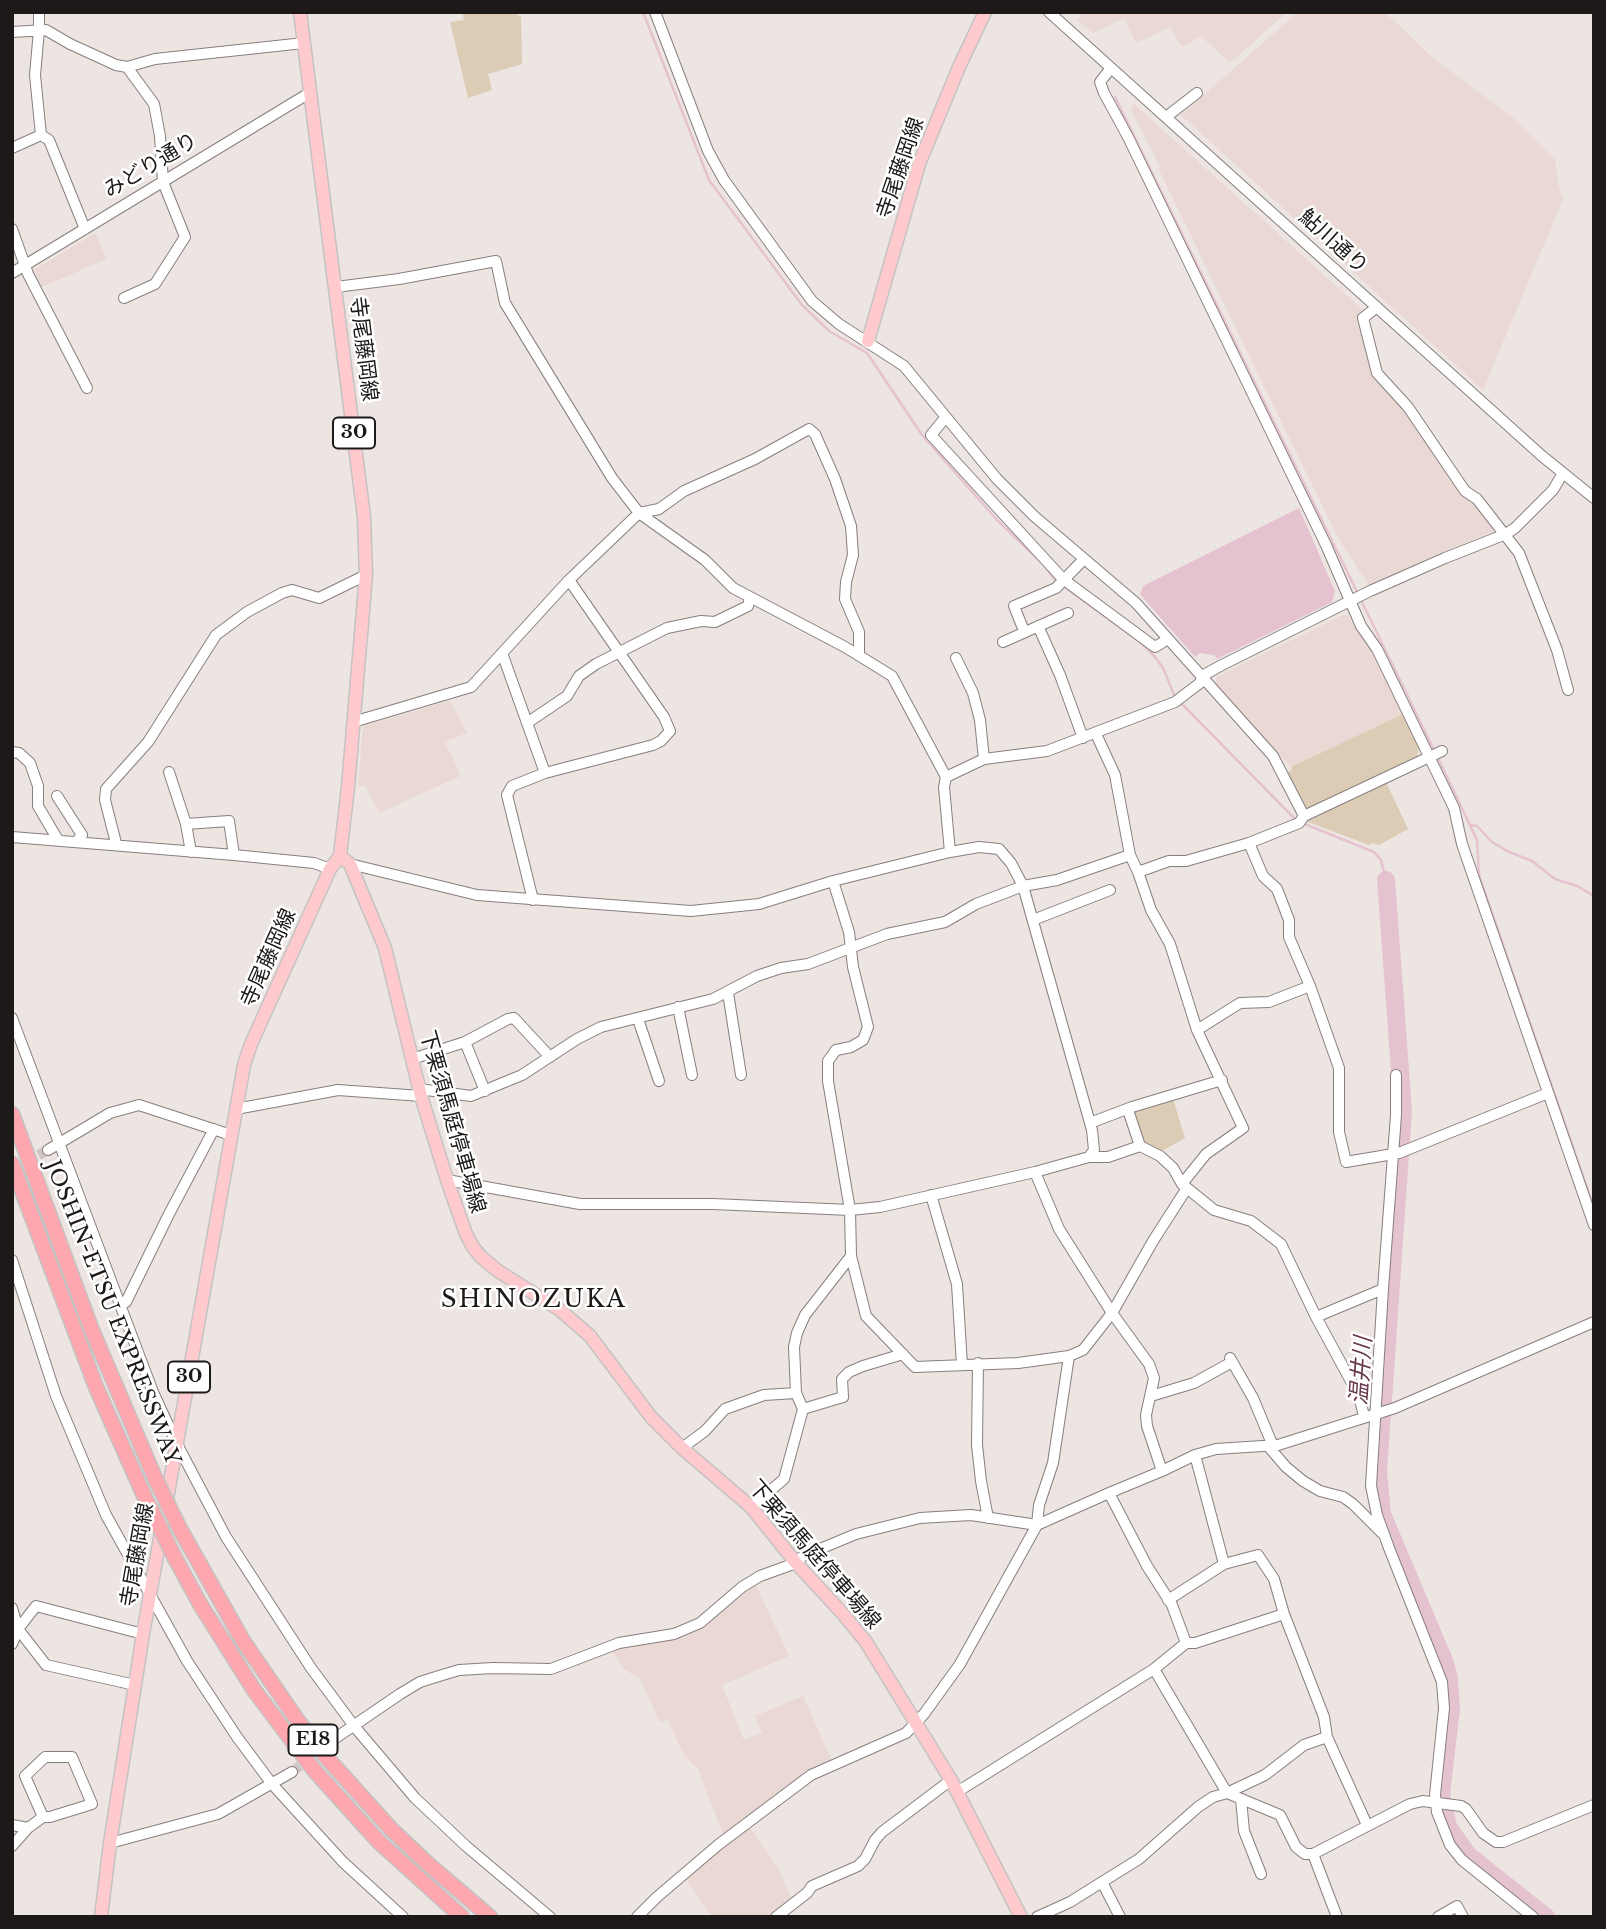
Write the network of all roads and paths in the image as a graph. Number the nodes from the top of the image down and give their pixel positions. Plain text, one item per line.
1 (38, 12) edge
2 (300, 12) edge
3 (655, 12) edge
4 (985, 12) edge
5 (1049, 12) edge
6 (40, 30) junction
7 (12, 32) edge
8 (304, 43) junction
9 (127, 67) junction
10 (1111, 68) junction
11 (311, 92) junction
12 (1197, 93) dead end
13 (1166, 117) junction
14 (41, 135) junction
15 (12, 148) edge
16 (163, 182) junction
17 (12, 229) edge
18 (85, 229) junction
19 (25, 265) junction
20 (12, 273) edge
21 (336, 287) junction
22 (124, 298) dead end
23 (1377, 307) junction
24 (868, 341) junction
25 (87, 388) dead end
26 (945, 418) junction
27 (1563, 472) junction
28 (1594, 498) edge
29 (639, 513) junction
30 (1506, 534) junction
31 (1083, 560) junction
32 (366, 575) junction
33 (1063, 579) junction
34 (569, 580) junction
35 (750, 598) junction
36 (1353, 600) junction
37 (1068, 612) dead end
38 (1038, 626) junction
39 (1024, 631) junction
40 (1168, 639) junction
41 (1003, 642) dead end
42 (502, 653) junction
43 (620, 653) junction
44 (859, 655) junction
45 (956, 658) dead end
46 (1202, 676) junction
47 (1567, 690) dead end
48 (353, 722) junction
49 (527, 723) junction
50 (1096, 734) junction
51 (1083, 738) junction
52 (12, 752) edge
53 (1436, 753) junction
54 (984, 759) junction
55 (169, 772) dead end
56 (545, 773) junction
57 (946, 777) junction
58 (57, 796) dead end
59 (1304, 816) junction
60 (186, 824) junction
61 (12, 836) edge
62 (58, 840) junction
63 (77, 841) junction
64 (1249, 843) junction
65 (116, 844) junction
66 (191, 852) junction
67 (950, 852) junction
68 (234, 855) junction
69 (1130, 855) junction
70 (345, 860) junction
71 (330, 869) junction
72 (1138, 872) junction
73 (834, 881) junction
74 (1023, 886) junction
75 (1110, 890) dead end
76 (533, 900) junction
77 (1033, 920) junction
78 (851, 946) junction
79 (1310, 986) junction
80 (728, 993) junction
81 (678, 1007) junction
82 (12, 1018) edge
83 (638, 1019) junction
84 (1197, 1030) junction
85 (465, 1042) junction
86 (550, 1057) junction
87 (412, 1059) junction
88 (692, 1075) dead end
89 (741, 1075) dead end
90 (1396, 1075) dead end
91 (1222, 1080) junction
92 (659, 1081) dead end
93 (485, 1091) junction
94 (420, 1092) junction
95 (1548, 1093) junction
96 (236, 1109) junction
97 (1128, 1110) junction
98 (12, 1114) edge
99 (1090, 1123) junction
100 (214, 1129) junction
101 (231, 1135) junction
102 (59, 1143) junction
103 (1140, 1146) junction
104 (48, 1150) tunnel mouth
105 (1393, 1155) junction
106 (1089, 1157) junction
107 (12, 1164) edge
108 (1035, 1172) junction
109 (447, 1180) junction
110 (1185, 1186) junction
111 (931, 1195) junction
112 (850, 1210) junction
113 (1594, 1225) edge
114 (851, 1256) junction
115 (12, 1260) edge
116 (1383, 1289) junction
117 (120, 1304) junction
118 (1112, 1313) junction
119 (1316, 1317) junction
120 (1594, 1322) edge
121 (903, 1354) junction
122 (1069, 1356) junction
123 (978, 1363) junction
124 (962, 1365) junction
125 (796, 1392) junction
126 (1151, 1396) junction
127 (803, 1409) junction
128 (1372, 1415) junction
129 (177, 1444) junction
130 (1270, 1446) junction
131 (682, 1448) junction
132 (1195, 1455) junction
133 (1162, 1471) junction
134 (1109, 1493) junction
135 (751, 1507) junction
136 (988, 1518) junction
137 (1037, 1525) junction
138 (1385, 1536) junction
139 (796, 1563) junction
140 (1224, 1564) junction
141 (151, 1595) junction
142 (1168, 1600) junction
143 (12, 1608) edge
144 (1284, 1614) junction
145 (15, 1627) edge
146 (144, 1634) junction
147 (1186, 1643) junction
148 (12, 1644) edge
149 (1154, 1670) junction
150 (135, 1685) junction
151 (916, 1723) junction
152 (354, 1726) junction
153 (1327, 1737) junction
154 (334, 1739) tunnel mouth
155 (292, 1772) tunnel mouth
156 (272, 1784) junction
157 (954, 1786) junction
158 (1227, 1793) junction
159 (1241, 1799) junction
160 (1437, 1802) junction
161 (1594, 1805) edge
162 (43, 1817) junction
163 (12, 1825) edge
164 (1367, 1825) junction
165 (28, 1828) junction
166 (110, 1843) junction
167 (12, 1846) edge
168 (1313, 1854) junction
169 (1261, 1874) dead end
170 (1102, 1882) junction
171 (100, 1917) edge
172 (403, 1917) edge
173 (462, 1917) edge
174 (490, 1917) edge
175 (551, 1917) edge
176 (637, 1917) edge
177 (776, 1917) edge
178 (1021, 1917) edge
179 (1037, 1917) edge
180 (1120, 1917) edge
181 (1337, 1917) edge
182 (1438, 1917) edge
183 (1463, 1917) edge
184 (1533, 1917) edge

1 - 6 street
2 - 8 main road, 寺尾藤岡線 / 30
3 - 24 street
4 - 24 main road, 寺尾藤岡線
5 - 10 street, 鮎川通り
6 - 7 street
6 - 9 street
6 - 14 street
8 - 9 street
8 - 11 main road, 寺尾藤岡線 / 30
9 - 16 street
10 - 13 street, 鮎川通り
10 - 36 street
11 - 16 street, みどり通り
11 - 21 main road, 寺尾藤岡線 / 30
12 - 13 street
13 - 23 street, 鮎川通り
14 - 15 street
14 - 18 street
16 - 18 street, みどり通り
16 - 22 street
17 - 19 street
18 - 19 street, みどり通り
19 - 20 street, みどり通り
19 - 25 street
21 - 29 street
21 - 32 main road, 寺尾藤岡線 / 30
23 - 27 street, 鮎川通り
23 - 30 street
24 - 26 street
26 - 31 street
26 - 33 street
27 - 28 street, 鮎川通り
27 - 30 street
29 - 34 street
29 - 35 street
29 - 44 street
30 - 36 street
30 - 47 street
31 - 33 street
31 - 40 street
32 - 48 main road, 寺尾藤岡線 / 30
32 - 65 street
33 - 39 street
33 - 40 street
34 - 42 street
34 - 43 street
35 - 43 street
35 - 44 street
36 - 46 street
36 - 53 street
37 - 38 street
38 - 39 street
38 - 51 street
39 - 41 street
40 - 46 street
42 - 48 street
42 - 49 street
43 - 49 street
43 - 56 street
44 - 57 street
45 - 54 street
46 - 50 street
46 - 59 street
48 - 70 main road, 寺尾藤岡線 / 30
49 - 56 street
50 - 51 street
50 - 69 street
51 - 54 street
52 - 62 street
53 - 59 street
53 - 95 street
54 - 57 street
55 - 60 street
56 - 76 street
57 - 67 street
58 - 63 street
59 - 64 street
60 - 66 street
60 - 68 street
61 - 62 street
62 - 63 street
63 - 65 street
64 - 72 street
64 - 79 street
65 - 66 street
66 - 68 street
67 - 73 street
67 - 74 street
68 - 71 street
69 - 72 street
69 - 74 street
70 - 71 main road, 寺尾藤岡線 / 30
70 - 76 street
70 - 87 main road, 下栗須馬庭停車場線
71 - 96 main road, 寺尾藤岡線 / 30
72 - 84 street
73 - 76 street
73 - 78 street
74 - 77 street
74 - 78 street
75 - 77 street
77 - 99 street
78 - 80 street
78 - 112 street
79 - 84 street
79 - 105 street
80 - 81 street
80 - 89 street
81 - 83 street
81 - 88 street
82 - 102 street
83 - 86 street
83 - 92 street
84 - 91 street
85 - 86 street
85 - 87 street
85 - 93 street
86 - 93 street
87 - 94 main road, 下栗須馬庭停車場線
90 - 105 street
91 - 97 street
91 - 110 street
93 - 94 street
94 - 96 street
94 - 109 main road, 下栗須馬庭停車場線
95 - 105 street
95 - 113 street
96 - 101 main road, 寺尾藤岡線 / 30
97 - 99 street
97 - 103 street
98 - 174 highway, JOSHIN-ETSU EXPRESSWAY / E18, bridge
99 - 106 street
100 - 101 street
100 - 102 street
100 - 117 street
101 - 129 main road, 寺尾藤岡線 / 30
102 - 104 street
102 - 117 street
103 - 106 street
103 - 110 street
105 - 116 street
106 - 108 street
107 - 173 highway, JOSHIN-ETSU EXPRESSWAY / E18, bridge
108 - 111 street
108 - 118 street
109 - 112 street
109 - 131 main road, 下栗須馬庭停車場線
110 - 118 street
110 - 119 street
111 - 112 street
111 - 124 street
112 - 114 street
114 - 121 street
114 - 125 street
115 - 141 street
116 - 119 street
116 - 128 street
117 - 129 street
118 - 122 street
118 - 126 street
119 - 128 street
120 - 128 street
121 - 124 street
121 - 127 street
122 - 123 street
122 - 137 street
123 - 124 street
123 - 136 street
125 - 127 street
125 - 131 street
126 - 130 street
126 - 133 street
127 - 135 street
128 - 130 street
128 - 138 street
129 - 141 main road, 寺尾藤岡線 / 30
129 - 152 street
130 - 132 street
130 - 138 street
131 - 135 main road, 下栗須馬庭停車場線
132 - 133 street
132 - 140 street
133 - 134 street
134 - 137 street
134 - 142 street
135 - 139 main road, 下栗須馬庭停車場線
136 - 137 street
136 - 139 street
137 - 151 street
138 - 160 street
139 - 151 main road, 下栗須馬庭停車場線
139 - 152 street
140 - 142 street
140 - 144 street
141 - 146 main road, 寺尾藤岡線 / 30
141 - 156 street
142 - 147 street
143 - 145 street
144 - 147 street
144 - 153 street
145 - 146 street
145 - 148 street
145 - 150 street
146 - 150 main road, 寺尾藤岡線 / 30
147 - 149 street
149 - 157 street
149 - 158 street
150 - 166 main road, 寺尾藤岡線 / 30
151 - 157 main road, 下栗須馬庭停車場線
151 - 176 street
152 - 154 street
152 - 175 street
153 - 158 street
153 - 164 street
155 - 156 street
156 - 166 street
156 - 172 street
157 - 177 street
157 - 178 main road, 下栗須馬庭停車場線
158 - 159 street
158 - 170 street
159 - 168 street
159 - 169 street
160 - 161 street
160 - 164 street
160 - 184 street
162 - 162 street
162 - 165 street
163 - 165 street
164 - 168 street
165 - 167 street
166 - 171 main road, 寺尾藤岡線 / 30
168 - 181 street
170 - 179 street
170 - 180 street
182 - 183 street

